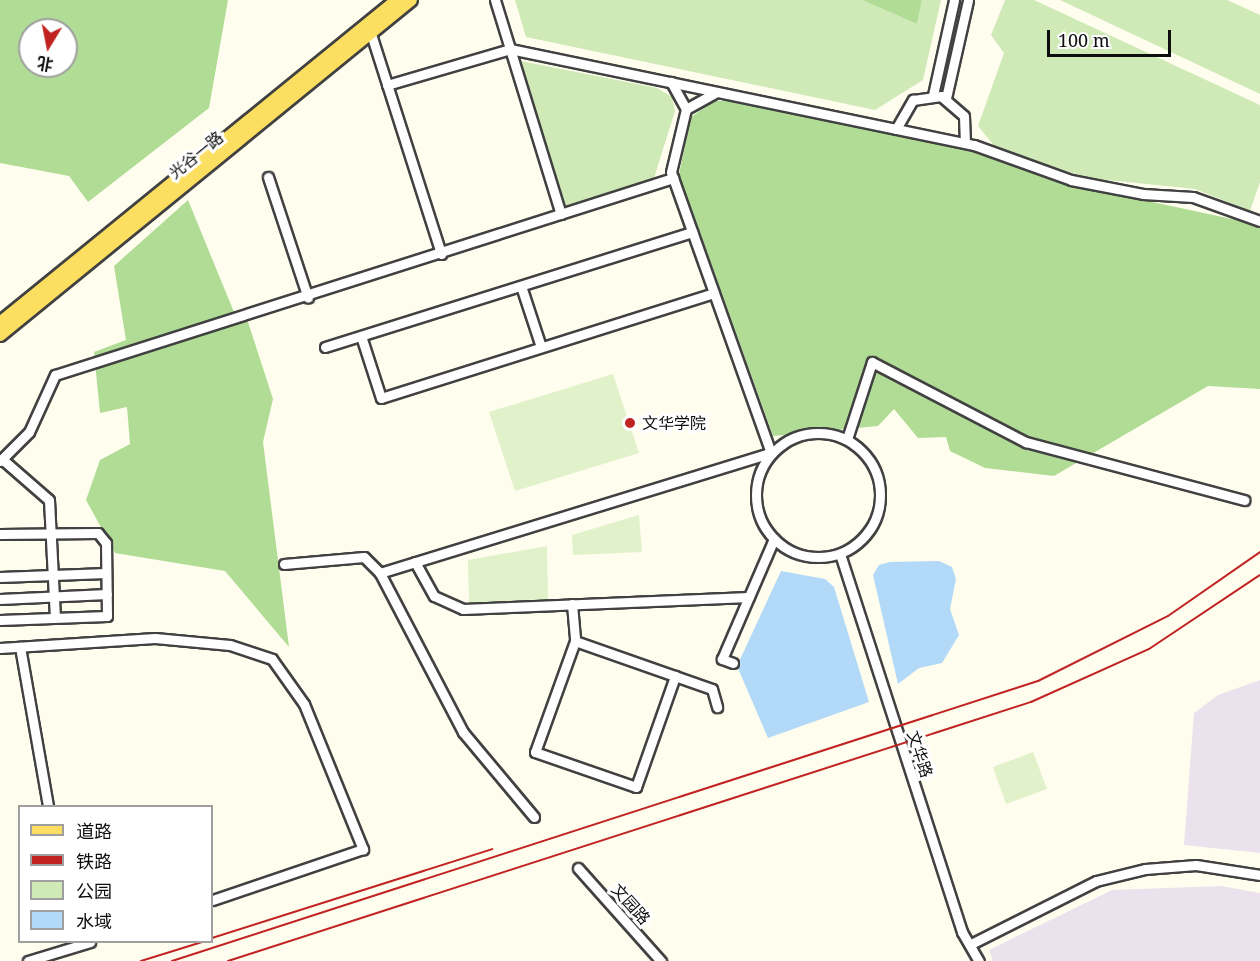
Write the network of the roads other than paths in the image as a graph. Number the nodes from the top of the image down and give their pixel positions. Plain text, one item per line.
1 (397, 0) edge
2 (411, 0) edge
3 (495, 0) edge
4 (954, 0) edge
5 (968, 0) edge
6 (371, 34) junction
7 (510, 49) junction
8 (671, 82) junction
9 (387, 86) junction
10 (717, 92) junction
11 (933, 95) junction
12 (946, 98) junction
13 (686, 109) junction
14 (896, 129) junction
15 (965, 143) junction
16 (268, 177) dead end
17 (673, 178) junction
18 (561, 214) junction
19 (1260, 221) edge
20 (692, 232) junction
21 (441, 254) junction
22 (520, 286) junction
23 (714, 293) junction
24 (308, 297) junction
25 (0, 323) edge
26 (0, 335) edge
27 (362, 336) junction
28 (325, 347) dead end
29 (541, 347) junction
30 (847, 439) junction
31 (771, 453) junction
32 (1, 460) edge
33 (1244, 500) dead end
34 (51, 531) junction
35 (0, 534) edge
36 (774, 539) junction
37 (840, 554) junction
38 (416, 562) junction
39 (285, 564) dead end
40 (106, 573) junction
41 (380, 573) junction
42 (53, 575) junction
43 (0, 577) edge
44 (107, 594) junction
45 (54, 597) junction
46 (749, 597) junction
47 (0, 599) edge
48 (572, 604) junction
49 (55, 618) junction
50 (0, 620) edge
51 (575, 641) junction
52 (20, 647) junction
53 (0, 648) edge
54 (733, 663) dead end
55 (675, 676) junction
56 (717, 706) dead end
57 (48, 805) edge
58 (534, 817) dead end
59 (578, 868) dead end
60 (1260, 875) edge
61 (213, 900) edge
62 (73, 944) edge
63 (971, 944) junction
64 (28, 961) edge
65 (661, 961) edge
66 (979, 961) edge

1 - 25 main road, 光谷一路
2 - 6 main road, 光谷一路
3 - 7 street
4 - 11 street
5 - 12 street
6 - 9 street
6 - 26 main road, 光谷一路
7 - 8 street
7 - 9 street
7 - 18 street
8 - 10 street
8 - 13 street
9 - 21 street
10 - 13 street
10 - 14 street
11 - 12 street
11 - 14 street
12 - 15 street
13 - 17 street
14 - 15 street
15 - 19 street
16 - 24 street
17 - 18 street
17 - 20 street
18 - 21 street
20 - 22 street
20 - 23 street
21 - 24 street
22 - 27 street
22 - 29 street
23 - 29 street
23 - 31 street
24 - 32 street
27 - 28 street
27 - 29 street
30 - 31 street
30 - 33 street
30 - 37 street
31 - 36 street
31 - 38 street
32 - 34 street
34 - 35 street
34 - 40 street
34 - 42 street
36 - 37 street
36 - 46 street
37 - 63 street, 文华路
38 - 41 street
38 - 48 street
39 - 41 street
40 - 42 street
40 - 44 street
41 - 58 street
42 - 43 street
42 - 45 street
44 - 45 street
44 - 49 street
45 - 47 street
45 - 49 street
46 - 48 street
46 - 54 street
48 - 51 street
49 - 50 street
51 - 55 street
51 - 55 street
52 - 53 street
52 - 57 street
52 - 61 street
55 - 56 street
59 - 65 street, 文园路
60 - 63 street
62 - 64 street
63 - 66 street, 文华路

